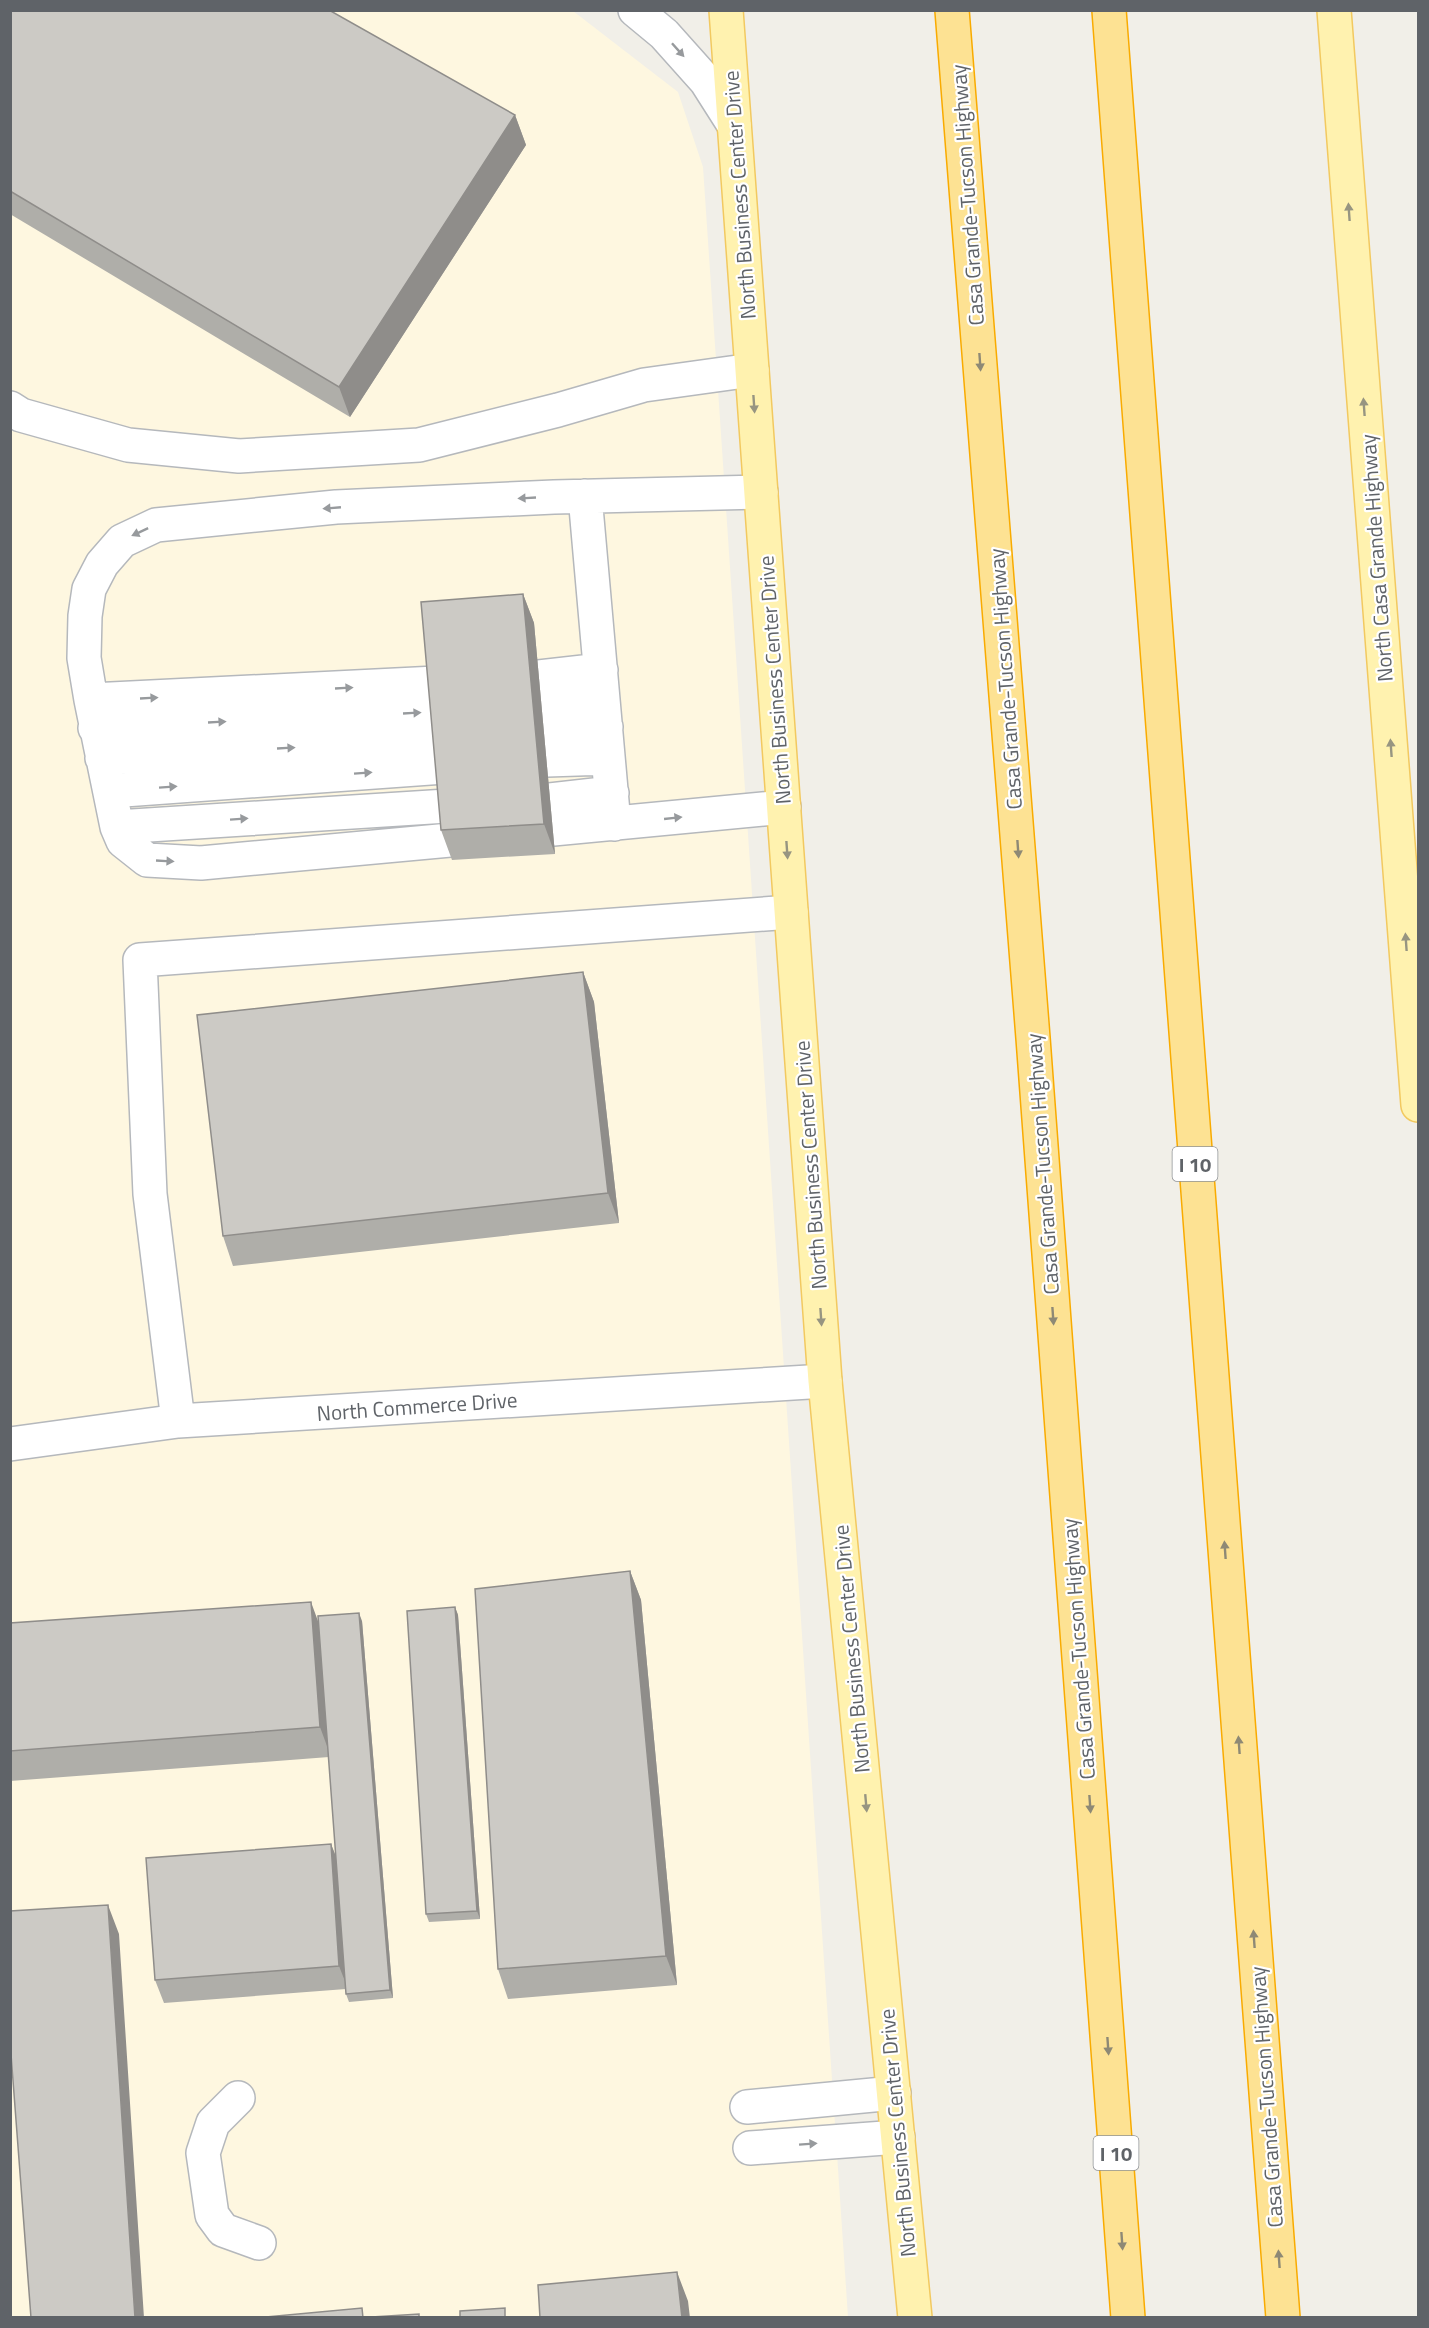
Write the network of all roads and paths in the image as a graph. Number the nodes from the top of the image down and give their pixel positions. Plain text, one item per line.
1 (635, 10) edge
2 (726, 10) edge
3 (952, 10) edge
4 (1109, 10) edge
5 (1334, 10) edge
6 (734, 125) junction
7 (752, 370) junction
8 (10, 408) edge
9 (761, 492) junction
10 (585, 496) junction
11 (605, 714) junction
12 (440, 725) junction
13 (96, 729) junction
14 (110, 791) junction
15 (447, 806) edge
16 (784, 807) junction
17 (613, 809) junction
18 (551, 815) dead end
19 (117, 827) junction
20 (450, 840) edge
21 (791, 912) junction
22 (1419, 1105) edge
23 (825, 1381) junction
24 (178, 1421) junction
25 (10, 1444) edge
26 (894, 2093) junction
27 (238, 2098) dead end
28 (747, 2107) dead end
29 (898, 2138) junction
30 (750, 2148) dead end
31 (259, 2243) dead end
32 (915, 2318) edge
33 (1128, 2318) edge
34 (1283, 2318) edge

1 -> 6 street
2 - 6 main road, North Business Center Drive
3 -> 33 highway, Casa Grande-Tucson Highway / I 10
34 -> 4 highway, Casa Grande-Tucson Highway / I 10
22 -> 5 main road, North Casa Grande Highway
6 - 7 main road, North Business Center Drive
7 - 8 street
7 -> 9 main road, North Business Center Drive
9 - 10 street
9 - 16 main road, North Business Center Drive
10 - 11 street
10 -> 13 street
11 - 11 street
11 - 17 street
13 -> 12 street
13 -> 12 street
14 -> 12 street
13 - 14 street
14 - 19 street
19 -> 15 street
17 -> 16 street
16 -> 21 main road, North Business Center Drive
17 - 18 street
19 -> 20 street
21 -> 23 main road, North Business Center Drive
21 - 24 street
23 - 24 street, North Commerce Drive
23 -> 26 main road, North Business Center Drive
24 - 25 street, North Commerce Drive
26 - 28 street
26 - 29 main road, North Business Center Drive
27 - 31 street
30 -> 29 street
29 - 32 main road, North Business Center Drive

